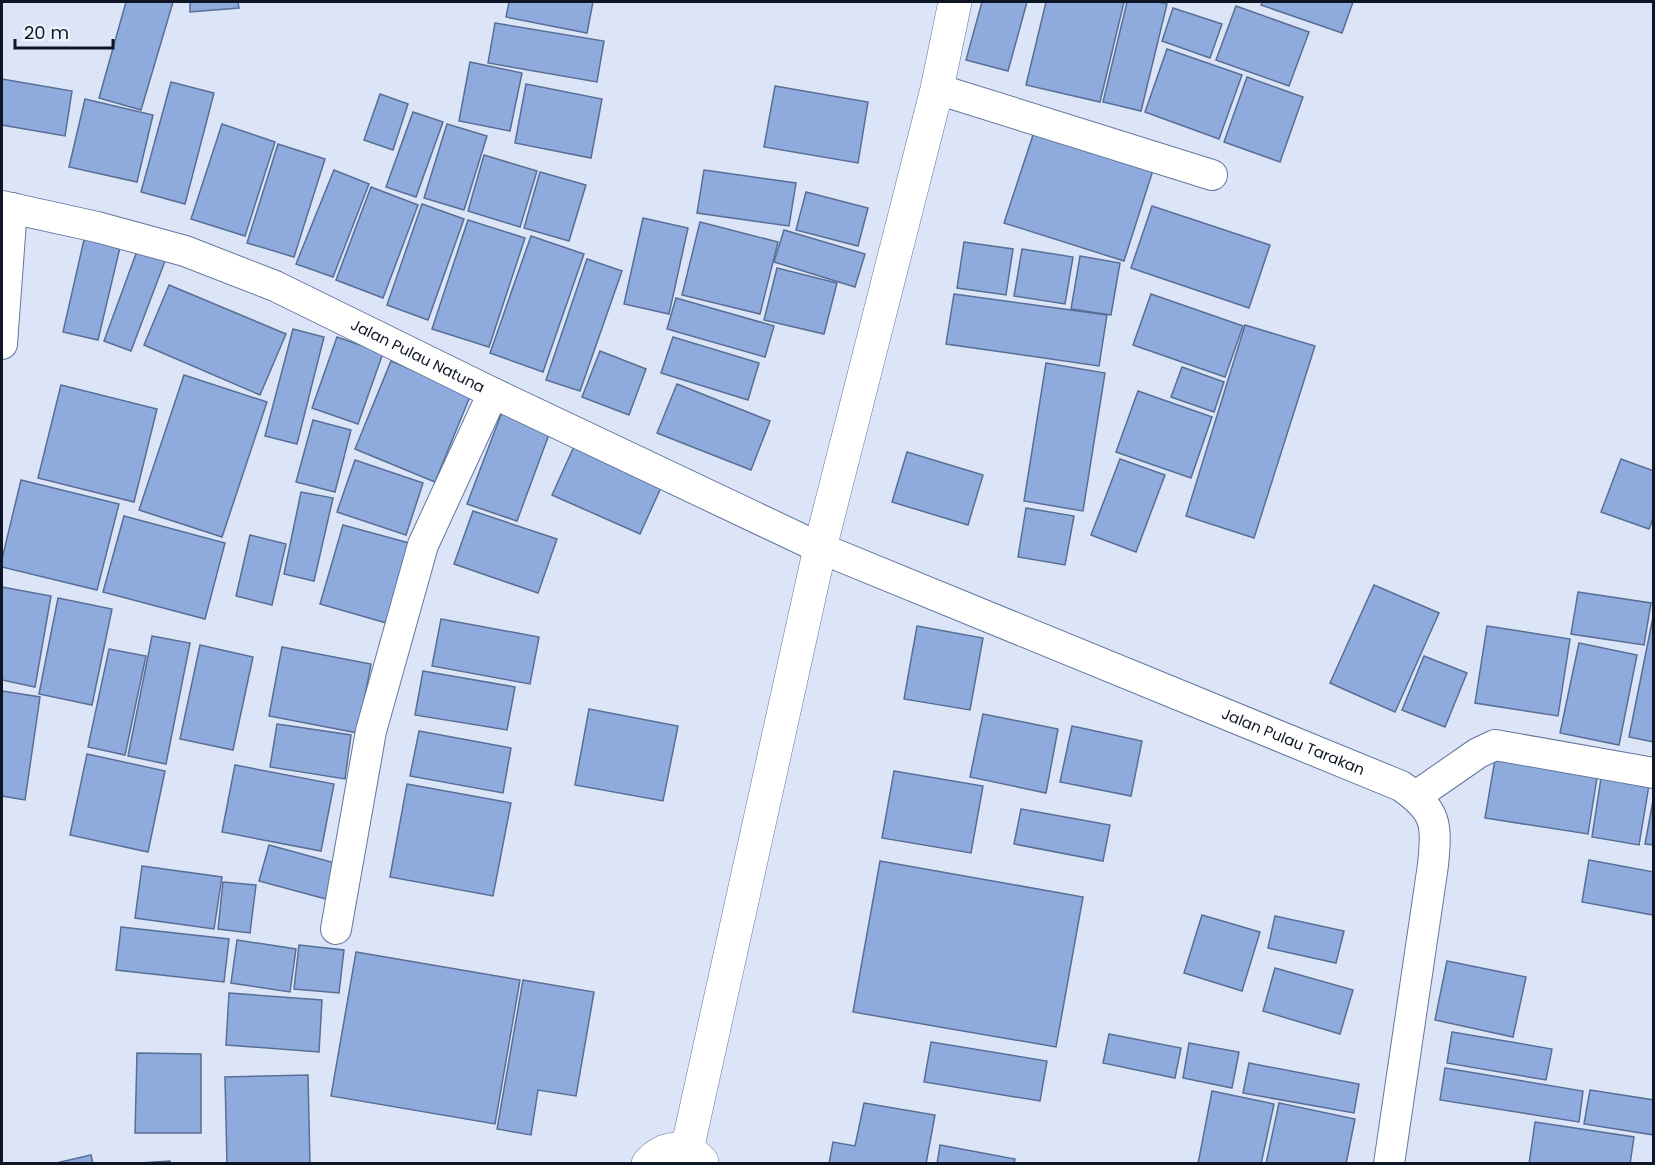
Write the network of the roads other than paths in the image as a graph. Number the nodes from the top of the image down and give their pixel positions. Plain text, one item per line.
1 (956, 2) edge
2 (937, 89) junction
3 (1212, 175) dead end
4 (7, 207) edge
5 (2, 344) edge
6 (493, 393) junction
7 (820, 548) junction
8 (1653, 773) edge
9 (1416, 796) junction
10 (336, 929) dead end
11 (695, 1157) edge
12 (648, 1164) edge
13 (1389, 1164) edge

1 - 2 highway
2 - 3 street
2 - 7 highway
4 - 5 street
4 - 6 street, Jalan Pulau Natuna
6 - 7 street, Jalan Pulau Natuna
6 - 10 street
7 - 9 street, Jalan Pulau Tarakan
7 - 11 highway
8 - 9 street
9 - 13 street, Jalan Pulau Tarakan
11 - 12 highway

